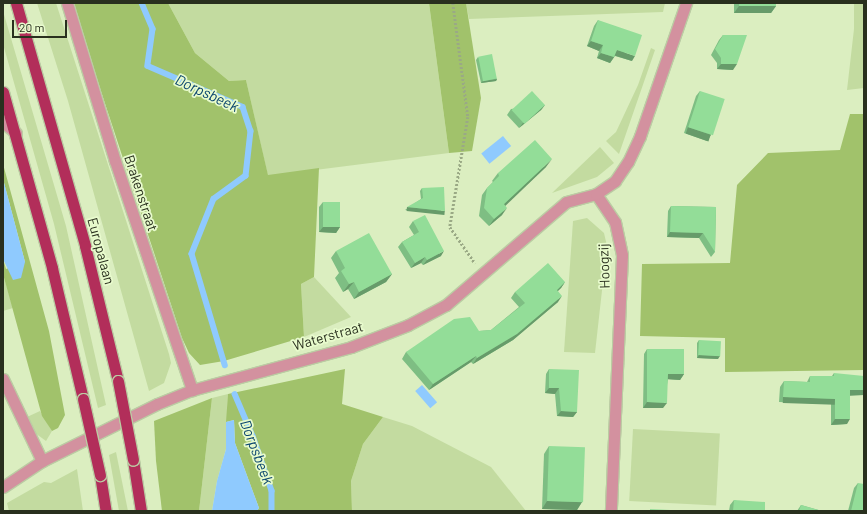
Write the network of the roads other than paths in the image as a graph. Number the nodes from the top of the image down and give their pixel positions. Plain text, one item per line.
1 (16, 3) edge
2 (67, 3) edge
3 (686, 3) edge
4 (3, 92) edge
5 (3, 122) edge
6 (16, 133) junction
7 (596, 194) junction
8 (3, 378) edge
9 (192, 390) junction
10 (42, 461) junction
11 (3, 487) edge
12 (106, 511) edge
13 (141, 511) edge
14 (612, 511) edge

1 - 13 highway, Europalaan, bridge
2 - 9 street, Brakenstraat
3 - 7 street
4 - 6 highway
5 - 6 street
6 - 12 highway, bridge
7 - 9 street, Waterstraat
7 - 14 street, Hoogzij
8 - 10 street
9 - 10 street, Waterstraat
10 - 11 street, Waterstraat

